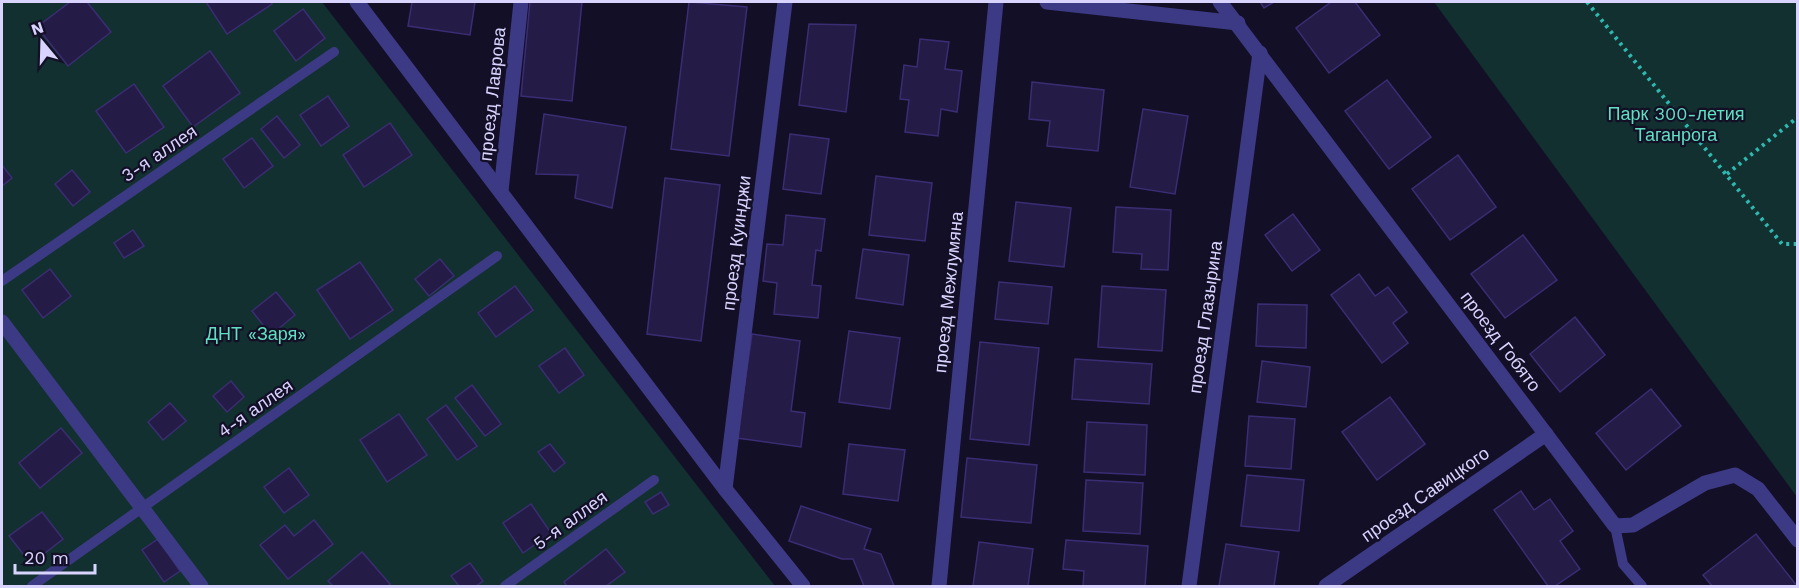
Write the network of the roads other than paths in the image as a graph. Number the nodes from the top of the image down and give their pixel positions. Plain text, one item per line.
1 (357, 2) edge
2 (521, 2) edge
3 (785, 2) edge
4 (996, 2) edge
5 (1047, 2) edge
6 (1220, 2) edge
7 (1238, 23) junction
8 (334, 52) dead end
9 (1260, 53) junction
10 (501, 191) junction
11 (497, 256) dead end
12 (2, 281) edge
13 (2, 322) edge
14 (1546, 434) junction
15 (654, 480) dead end
16 (725, 489) junction
17 (142, 509) junction
18 (1615, 526) junction
19 (1797, 540) edge
20 (32, 586) edge
21 (201, 586) edge
22 (505, 586) edge
23 (803, 586) edge
24 (939, 586) edge
25 (1189, 586) edge
26 (1326, 586) edge
27 (1642, 586) edge

1 - 10 street
2 - 10 street, проезд Лаврова
3 - 16 street, проезд Куинджи
4 - 24 street, проезд Межлумяна
5 - 7 street
6 - 7 street, проезд Гобято
7 - 9 street, проезд Гобято
8 - 12 lane, 3-я аллея
9 - 14 street, проезд Гобято
9 - 25 street, проезд Глазырина
10 - 16 street
11 - 17 lane, 4-я аллея
13 - 17 street
14 - 18 street, проезд Гобято
14 - 26 street, проезд Савицкого
15 - 22 lane, 5-я аллея
16 - 23 street
17 - 20 lane, 4-я аллея
17 - 21 street
18 - 19 street
18 - 27 lane

